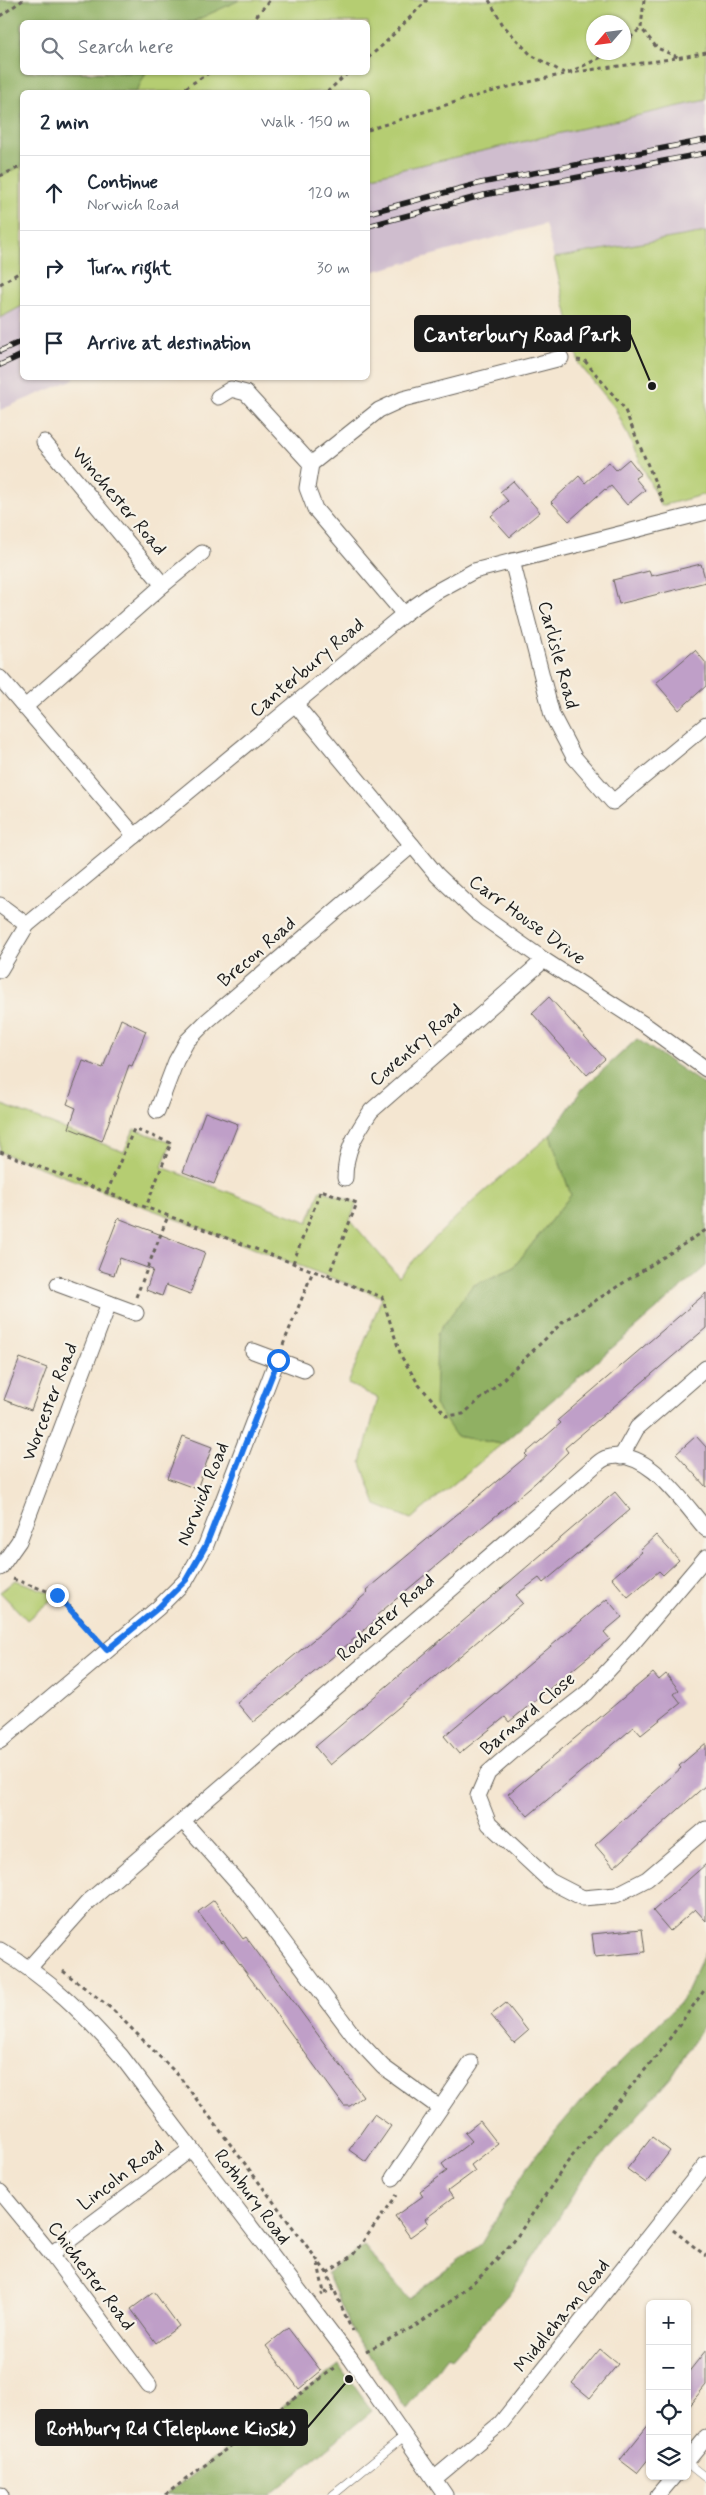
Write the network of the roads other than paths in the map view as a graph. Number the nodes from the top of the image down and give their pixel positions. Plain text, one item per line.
1 (561, 358) road end
2 (218, 397) dead end
3 (44, 442) dead end
4 (311, 464) junction
5 (706, 512) edge
6 (202, 553) dead end
7 (512, 561) junction
8 (163, 585) junction
9 (404, 614) junction
10 (0, 678) edge
11 (295, 704) junction
12 (25, 707) junction
13 (706, 724) edge
14 (135, 836) junction
15 (412, 845) junction
16 (0, 904) edge
17 (27, 925) junction
18 (544, 960) junction
19 (0, 970) edge
20 (706, 1069) edge
21 (157, 1110) dead end
22 (345, 1178) dead end
23 (58, 1284) dead end
24 (109, 1303) junction
25 (133, 1312) road end
26 (254, 1351) dead end
27 (278, 1360) junction
28 (706, 1368) edge
29 (304, 1370) dead end
30 (621, 1457) junction
31 (706, 1529) edge
32 (706, 1557) edge
33 (4, 1572) edge
34 (0, 1742) edge
35 (183, 1821) junction
36 (706, 1829) edge
37 (0, 1950) edge
38 (30, 1967) junction
39 (470, 2063) dead end
40 (440, 2108) junction
41 (191, 2149) junction
42 (706, 2164) edge
43 (393, 2178) road end
44 (0, 2192) edge
45 (51, 2254) junction
46 (149, 2385) dead end
47 (405, 2436) junction
48 (706, 2438) edge
49 (691, 2457) edge
50 (691, 2465) edge
51 (706, 2478) edge
52 (434, 2479) junction
53 (671, 2480) edge
54 (333, 2495) edge
55 (445, 2495) edge
56 (658, 2495) edge

1 - 4 street
2 - 4 street
3 - 8 street, Winchester Road
4 - 9 street
5 - 7 street, Canterbury Road
6 - 8 street, Winchester Road
7 - 9 street, Canterbury Road
7 - 13 street, Carlisle Road
8 - 12 street, Winchester Road
9 - 11 street, Canterbury Road
10 - 12 street
11 - 14 street, Canterbury Road
11 - 15 street, Carr House Drive
12 - 14 street
14 - 17 street, Canterbury Road
15 - 18 street, Carr House Drive
15 - 21 street, Brecon Road
16 - 17 street
17 - 19 street, Canterbury Road
18 - 20 street, Carr House Drive
18 - 22 street, Coventry Road
23 - 24 street
24 - 25 street
24 - 33 street, Worcester Road
26 - 27 street
27 - 29 street
27 - 34 street, Norwich Road
28 - 30 street
30 - 31 street
30 - 35 street, Rochester Road
32 - 36 street, Barnard Close
35 - 38 street, Rochester Road
35 - 40 street
37 - 38 street, Rothbury Road
38 - 41 street, Rothbury Road
39 - 40 street
40 - 43 street
41 - 45 street, Lincoln Road
41 - 47 street, Rothbury Road
42 - 52 street, Middleham Road
44 - 45 street, Chichester Road
45 - 46 street, Chichester Road
47 - 52 street, Rothbury Road
47 - 54 lane
48 - 49 street
50 - 51 lane
52 - 55 street, Rothbury Road
53 - 56 street

